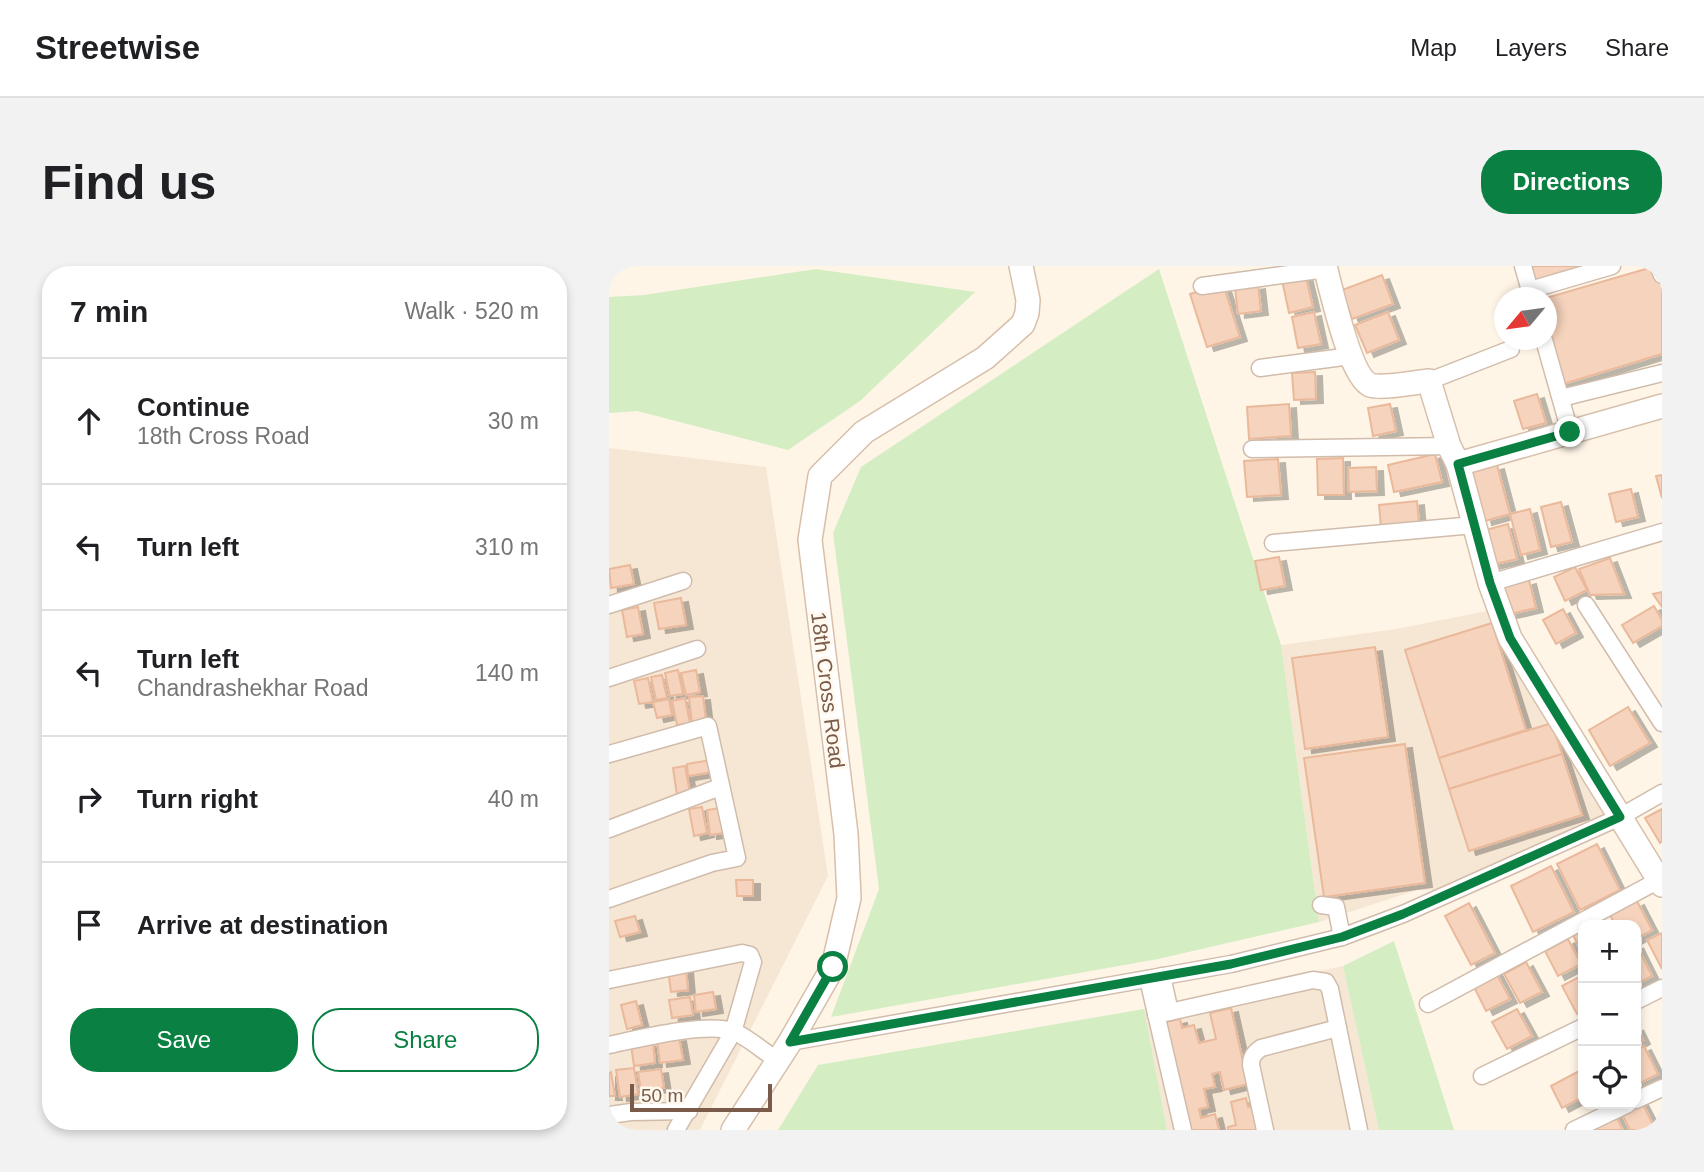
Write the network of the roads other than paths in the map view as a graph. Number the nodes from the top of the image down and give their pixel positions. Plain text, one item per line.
1 (1021, 266) edge
2 (1523, 266) edge
3 (1612, 266) edge
4 (1658, 266) edge
5 (1325, 268) edge
6 (1662, 275) edge
7 (1202, 286) dead end
8 (1529, 287) edge
9 (1551, 287) edge
10 (1508, 350) edge
11 (1547, 350) edge
12 (1350, 356) junction
13 (1260, 368) dead end
14 (1661, 376) edge
15 (1429, 381) junction
16 (1561, 398) junction
17 (1662, 406) edge
18 (1570, 432) junction
19 (1252, 449) dead end
20 (1453, 455) junction
21 (1474, 525) junction
22 (1662, 532) edge
23 (1273, 543) dead end
24 (683, 581) dead end
25 (1490, 583) junction
26 (609, 605) edge
27 (1586, 605) dead end
28 (697, 649) dead end
29 (609, 677) edge
30 (1662, 723) edge
31 (609, 754) edge
32 (720, 787) junction
33 (1662, 793) edge
34 (1620, 817) junction
35 (609, 829) edge
36 (1661, 883) edge
37 (609, 899) edge
38 (1321, 905) dead end
39 (1342, 937) junction
40 (1155, 978) junction
41 (609, 980) edge
42 (1662, 988) edge
43 (1641, 998) edge
44 (1429, 1004) dead end
45 (1163, 1013) junction
46 (1338, 1028) junction
47 (1578, 1029) edge
48 (733, 1031) junction
49 (609, 1045) edge
50 (783, 1051) junction
51 (1482, 1076) dead end
52 (1662, 1088) edge
53 (1641, 1098) edge
54 (1618, 1109) edge
55 (689, 1111) junction
56 (609, 1115) edge
57 (676, 1130) edge
58 (733, 1130) edge
59 (1183, 1130) edge
60 (1265, 1130) edge
61 (1359, 1130) edge
62 (1574, 1130) edge

1 - 50 street, 18th Cross Road
2 - 8 street
3 - 9 street
4 - 6 street
5 - 7 street
5 - 12 street
10 - 15 street
11 - 16 street
12 - 13 street
12 - 15 street
14 - 16 street
15 - 20 street
16 - 18 street
17 - 18 street
18 - 20 street
19 - 20 street
20 - 21 street
21 - 23 street
21 - 25 street
22 - 25 street
24 - 26 street
25 - 34 street
27 - 30 street
28 - 29 street
31 - 32 street
32 - 35 street
32 - 37 street
33 - 34 street
34 - 36 street
34 - 39 street
36 - 44 street
38 - 39 street
39 - 40 street
40 - 45 street
40 - 50 street
41 - 48 street
42 - 43 street
45 - 46 street
45 - 59 street
46 - 60 street
46 - 61 street
47 - 51 street
48 - 49 street
48 - 50 street
48 - 55 street
50 - 58 street, 18th Cross Road
52 - 53 street
54 - 62 street
55 - 56 street
55 - 57 street

